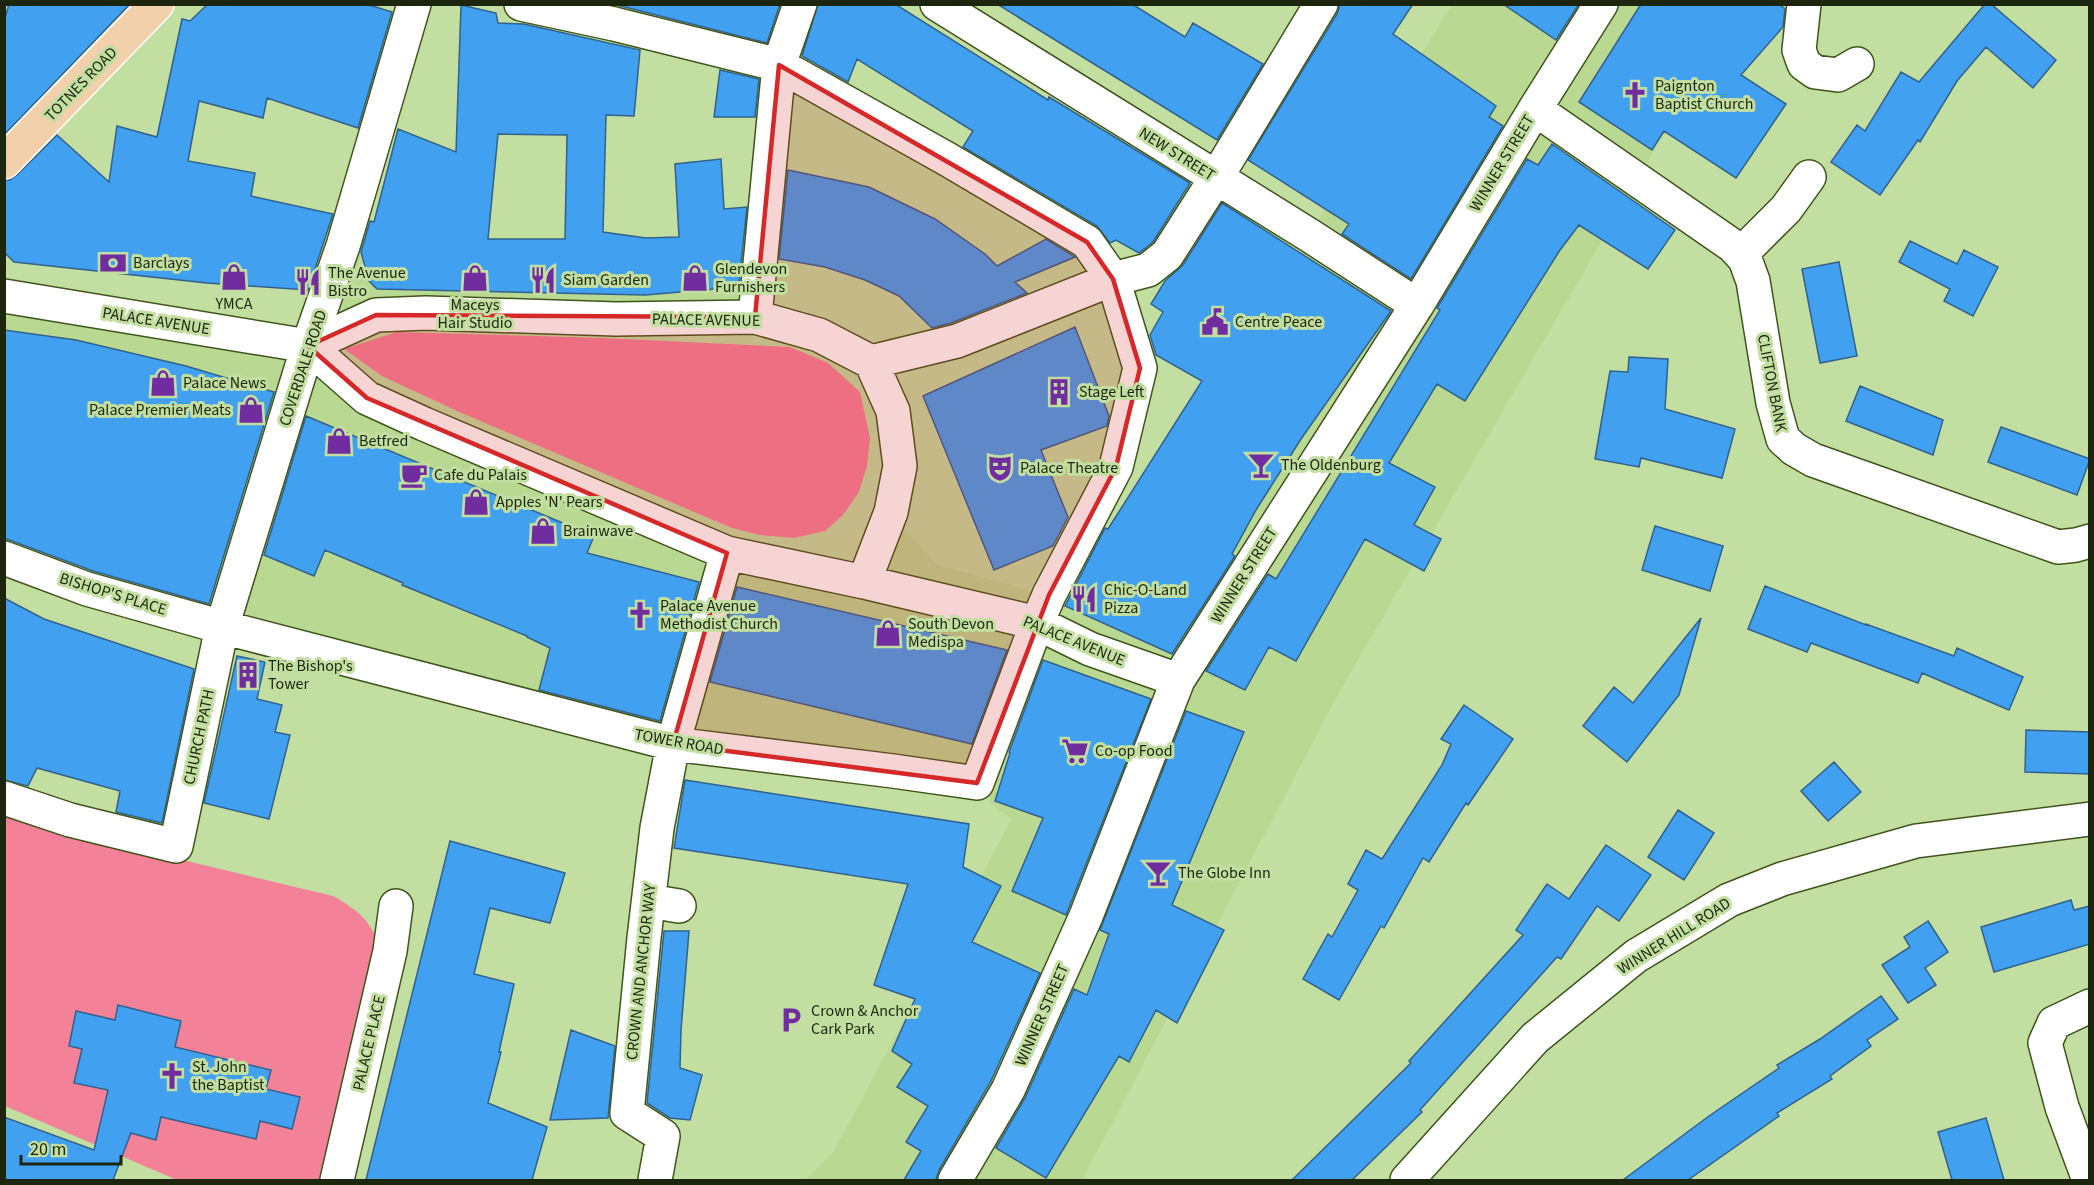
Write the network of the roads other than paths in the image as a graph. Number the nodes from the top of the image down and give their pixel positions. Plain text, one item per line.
1 (414, 4) edge
2 (521, 4) edge
3 (800, 4) edge
4 (937, 4) edge
5 (1321, 4) edge
6 (1601, 4) edge
7 (1804, 4) edge
8 (153, 7) edge
9 (1857, 64) dead end
10 (779, 65) junction
11 (1535, 109) junction
12 (4, 162) edge
13 (1809, 177) dead end
14 (1216, 178) junction
15 (1741, 254) junction
16 (1113, 279) junction
17 (4, 296) edge
18 (1417, 304) junction
19 (755, 317) junction
20 (308, 346) junction
21 (871, 362) junction
22 (2090, 541) edge
23 (727, 553) junction
24 (4, 558) edge
25 (864, 582) junction
26 (1037, 623) junction
27 (222, 627) junction
28 (1178, 680) junction
29 (673, 744) junction
30 (4, 798) edge
31 (2090, 819) edge
32 (396, 906) dead end
33 (2090, 1006) edge
34 (337, 1180) edge
35 (655, 1180) edge
36 (955, 1180) edge
37 (1407, 1180) edge
38 (2089, 1180) edge

1 - 20 street, COVERDALE ROAD
2 - 10 street
3 - 10 street
4 - 14 street, NEW STREET
5 - 14 street
6 - 11 street, WINNER STREET
7 - 9 street
8 - 12 main road, TOTNES ROAD
10 - 16 street
10 - 19 street
11 - 15 street, CLIFTON BANK
11 - 18 street, WINNER STREET
13 - 15 street
14 - 16 street
14 - 18 street, NEW STREET
15 - 22 street, CLIFTON BANK
16 - 21 street
16 - 26 street
17 - 20 street, PALACE AVENUE
18 - 28 street, WINNER STREET
19 - 20 street, PALACE AVENUE
19 - 21 street, PALACE AVENUE
20 - 23 street, PALACE AVENUE
20 - 27 street, COVERDALE ROAD
21 - 25 street
23 - 25 street, PALACE AVENUE
23 - 29 street, CROWN AND ANCHOR WAY
24 - 27 street, BISHOP'S PLACE
25 - 26 street, PALACE AVENUE
26 - 28 street, PALACE AVENUE
26 - 29 street, TOWER ROAD
27 - 29 street, TOWER ROAD
27 - 30 street, CHURCH PATH
28 - 36 street, WINNER STREET
29 - 35 street, CROWN AND ANCHOR WAY
31 - 37 street, WINNER HILL ROAD
32 - 34 street, PALACE PLACE
33 - 38 street

